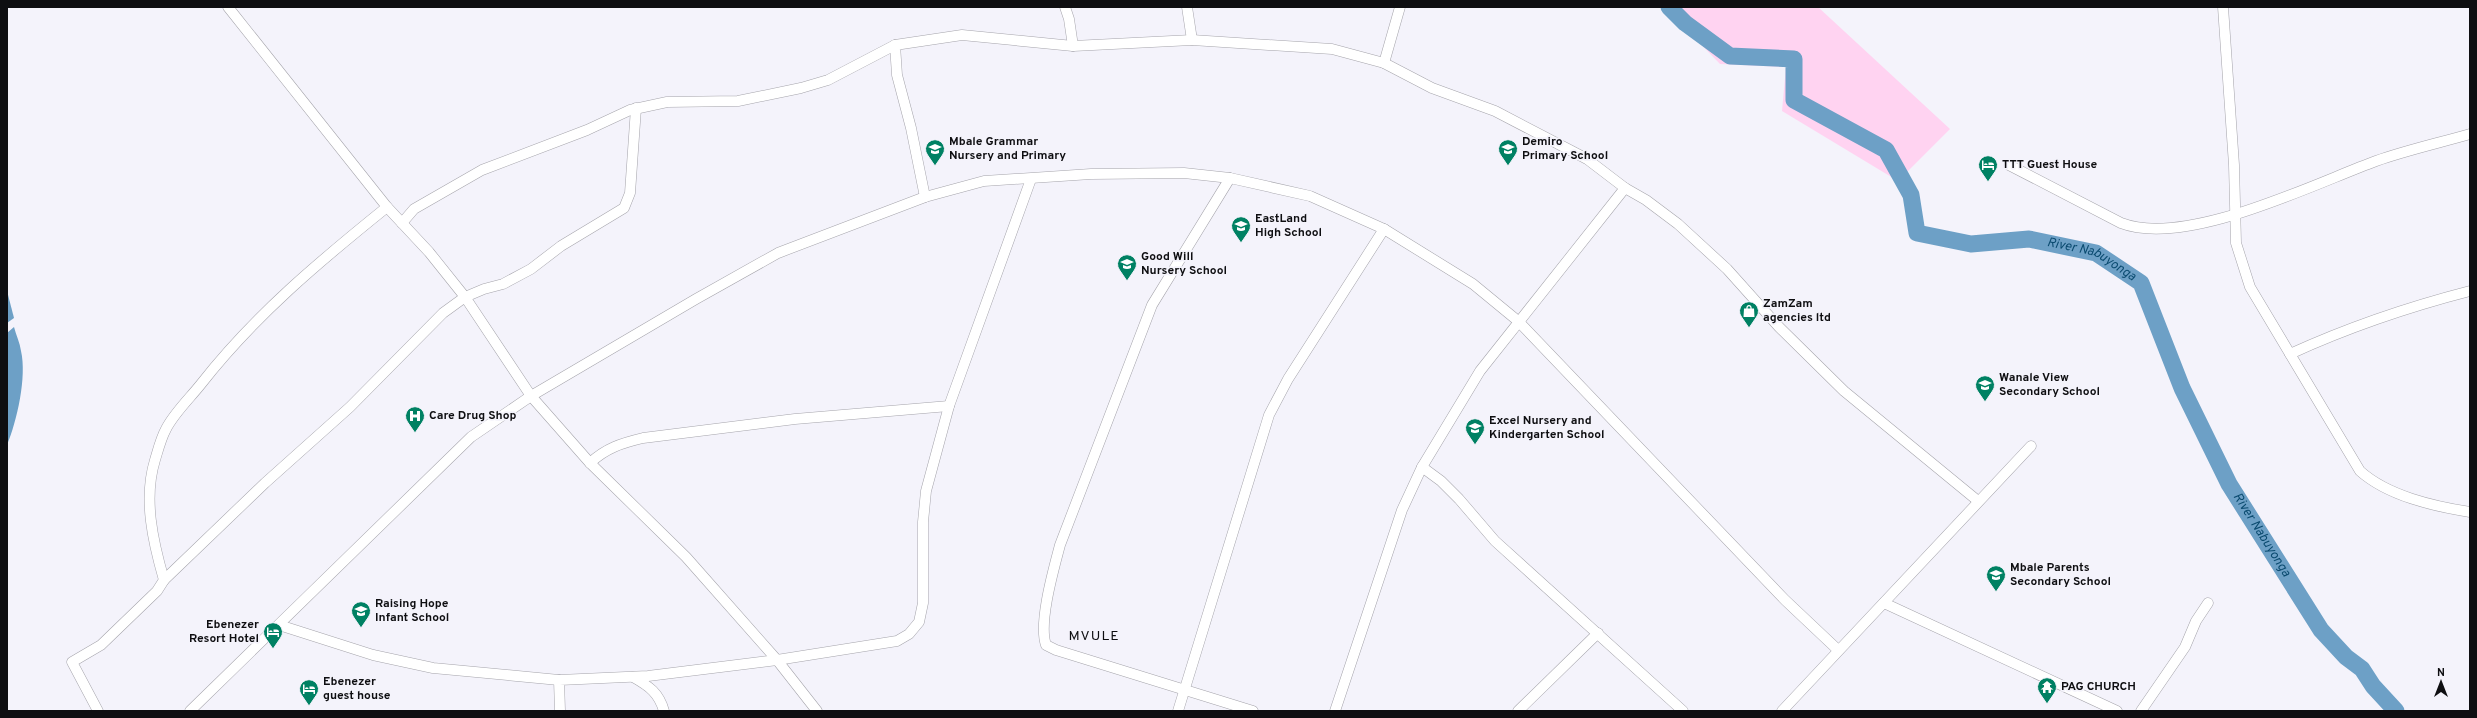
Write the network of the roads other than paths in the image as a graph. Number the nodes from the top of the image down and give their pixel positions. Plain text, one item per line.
1 (228, 7) edge
2 (1065, 7) edge
3 (1187, 7) edge
4 (1400, 7) edge
5 (2222, 7) edge
6 (1192, 40) junction
7 (895, 46) junction
8 (1073, 46) junction
9 (1384, 62) junction
10 (636, 108) junction
11 (2470, 134) edge
12 (2009, 165) dead end
13 (1230, 178) junction
14 (1031, 179) junction
15 (1625, 188) junction
16 (925, 197) junction
17 (387, 207) junction
18 (2234, 215) junction
19 (402, 223) junction
20 (1384, 229) junction
21 (2470, 290) edge
22 (464, 297) junction
23 (1518, 321) junction
24 (2290, 354) junction
25 (531, 396) junction
26 (949, 406) junction
27 (2031, 446) dead end
28 (590, 463) junction
29 (1422, 467) junction
30 (1978, 501) junction
31 (2470, 512) edge
32 (164, 580) junction
33 (1884, 603) junction
34 (2208, 603) dead end
35 (279, 625) junction
36 (1598, 633) junction
37 (1838, 650) junction
38 (777, 660) junction
39 (633, 677) junction
40 (559, 680) junction
41 (1185, 689) junction
42 (98, 711) edge
43 (190, 711) edge
44 (560, 711) edge
45 (664, 711) edge
46 (817, 711) edge
47 (1178, 711) edge
48 (1253, 711) edge
49 (1335, 711) edge
50 (1518, 711) edge
51 (1683, 711) edge
52 (1782, 711) edge
53 (2117, 711) edge
54 (2141, 711) edge

1 - 17 street
2 - 8 street
3 - 6 street
4 - 9 street
5 - 18 street
6 - 8 street
6 - 9 street
7 - 8 street
7 - 10 street
7 - 16 street
9 - 15 street
10 - 19 street
10 - 22 street
11 - 18 street
12 - 18 street
13 - 14 street
13 - 20 street
13 - 41 street
14 - 16 street
14 - 26 street
15 - 23 street
15 - 30 street
16 - 25 street
17 - 19 street
17 - 32 street
18 - 24 street
19 - 22 street
20 - 23 street
20 - 41 street
21 - 24 street
22 - 25 street
22 - 32 street
23 - 29 street
23 - 37 street
24 - 31 street
25 - 28 street
25 - 35 street
26 - 28 street
26 - 38 street
27 - 30 street
28 - 38 street
29 - 36 street
29 - 49 street
30 - 33 street
32 - 42 street
33 - 37 street
33 - 53 street
34 - 54 street
35 - 40 street
35 - 43 street
36 - 50 street
36 - 51 street
37 - 52 street
38 - 39 street
38 - 46 street
39 - 40 street
39 - 45 street
40 - 44 street
41 - 47 street
41 - 48 street

